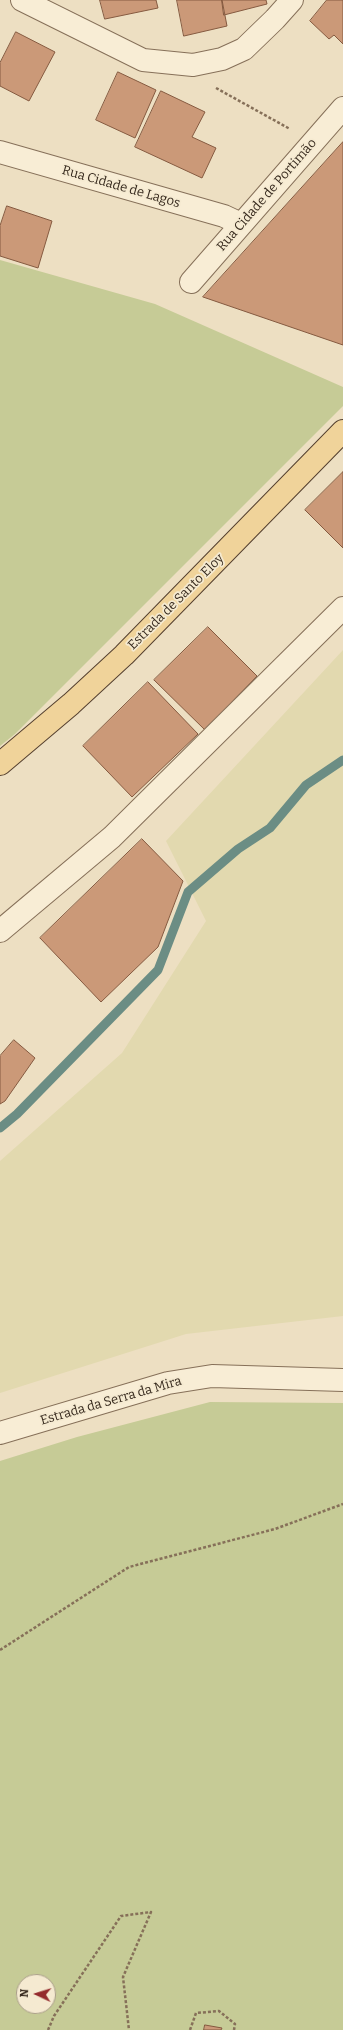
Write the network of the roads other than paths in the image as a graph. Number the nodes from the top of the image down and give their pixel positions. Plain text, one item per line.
1 (22, 0) edge
2 (292, 0) edge
3 (343, 108) edge
4 (0, 152) edge
5 (241, 224) junction
6 (191, 282) dead end
7 (343, 431) edge
8 (343, 608) edge
9 (0, 764) edge
10 (0, 931) edge
11 (343, 1380) edge
12 (0, 1433) edge

1 - 2 street
3 - 5 street, Rua Cidade de Portimão
4 - 5 street, Rua Cidade de Lagos
5 - 6 street, Rua Cidade de Portimão
7 - 9 main road, Estrada de Santo Eloy
8 - 10 street
11 - 12 street, Estrada da Serra da Mira

